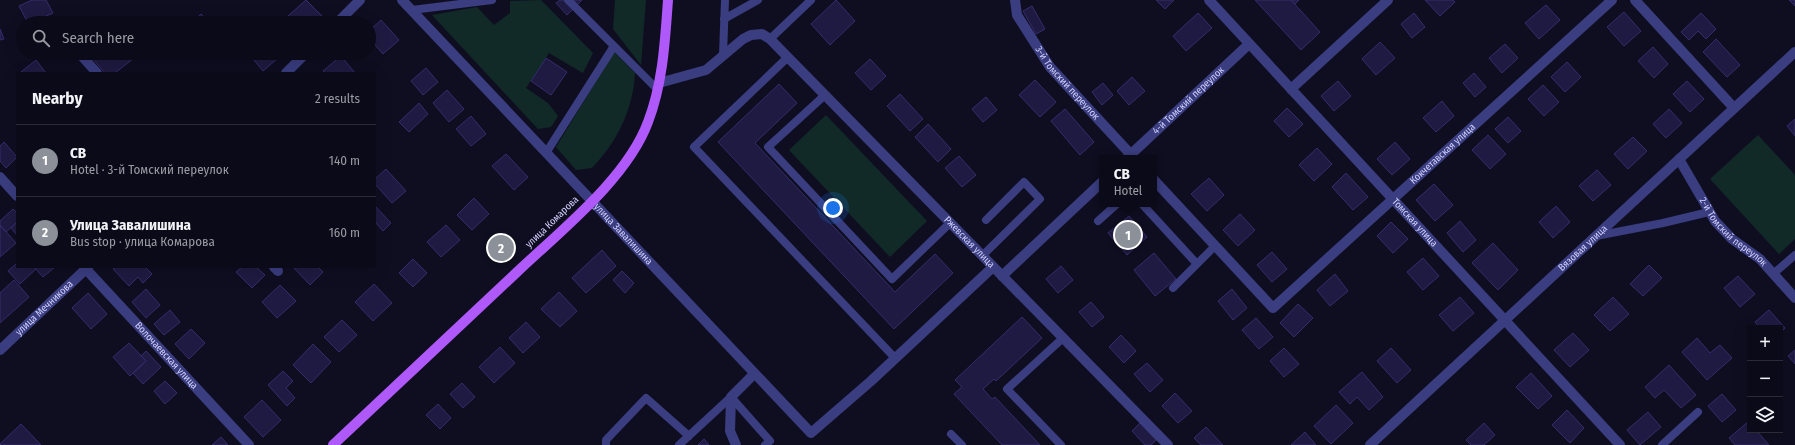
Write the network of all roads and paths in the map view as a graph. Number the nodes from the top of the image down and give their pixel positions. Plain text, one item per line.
1 (360, 0) edge
2 (492, 0) edge
3 (568, 0) edge
4 (668, 0) edge
5 (725, 0) edge
6 (758, 0) edge
7 (811, 0) edge
8 (1015, 0) edge
9 (1209, 0) edge
10 (1388, 0) edge
11 (1612, 0) edge
12 (1635, 0) edge
13 (403, 1) edge
14 (412, 10) junction
15 (344, 16) edge
16 (724, 19) junction
17 (770, 39) junction
18 (1249, 44) junction
19 (614, 46) junction
20 (1795, 52) edge
21 (723, 55) junction
22 (788, 57) junction
23 (85, 60) edge
24 (299, 60) edge
25 (96, 72) edge
26 (287, 72) edge
27 (658, 86) junction
28 (1291, 89) junction
29 (825, 95) junction
30 (1734, 108) junction
31 (546, 153) junction
32 (1129, 155) edge
33 (1133, 155) edge
34 (1679, 159) junction
35 (0, 177) edge
36 (1157, 183) edge
37 (1099, 185) edge
38 (16, 195) edge
39 (1393, 199) junction
40 (592, 201) junction
41 (1114, 207) edge
42 (1145, 207) edge
43 (1709, 212) junction
44 (986, 220) dead end
45 (1098, 221) dead end
46 (950, 223) junction
47 (1596, 236) junction
48 (1215, 246) junction
49 (982, 256) junction
50 (1794, 258) edge
51 (1197, 264) junction
52 (993, 267) junction
53 (86, 268) edge
54 (1773, 274) junction
55 (1002, 276) junction
56 (1173, 288) dead end
57 (1795, 298) edge
58 (1505, 320) junction
59 (1063, 338) junction
60 (0, 350) edge
61 (895, 358) junction
62 (754, 374) junction
63 (731, 397) junction
64 (1698, 412) dead end
65 (952, 434) dead end
66 (689, 436) junction
67 (249, 445) edge
68 (334, 445) edge
69 (606, 445) edge
70 (679, 445) edge
71 (736, 445) edge
72 (765, 445) edge
73 (962, 445) edge
74 (1061, 445) edge
75 (1168, 445) edge
76 (1370, 445) edge
77 (1620, 445) edge
78 (1662, 445) edge

1 - 15 street
2 - 14 lane
3 - 19 lane
4 - 27 main road, улица Комарова
5 - 16 lane
6 - 16 lane
7 - 17 lane
8 - 32 street, 3-й Томский переулок
9 - 18 street, Томская улица
10 - 28 street
11 - 39 street, Кокчетавская улица
12 - 30 street
13 - 14 street, улица Завалишина
14 - 31 street, улица Завалишина
16 - 21 lane
17 - 21 street
17 - 22 street, Ржевская улица
18 - 28 street, Томская улица
18 - 33 street, 4-й Томский переулок
19 - 27 lane
19 - 31 lane
20 - 30 street, Вязовая улица
21 - 27 street
22 - 29 street, Ржевская улица
22 - 61 lane
23 - 25 street
24 - 26 street
27 - 40 main road, улица Комарова
28 - 39 street, Томская улица
29 - 46 street, Ржевская улица
29 - 46 lane
30 - 34 street, Вязовая улица
31 - 40 street, улица Завалишина
34 - 43 street, 2-й Томский переулок
34 - 47 street, Вязовая улица
35 - 38 street
36 - 48 street
37 - 55 street
39 - 48 street, Кокчетавская улица
39 - 58 street, Томская улица
40 - 62 street, улица Завалишина
40 - 68 main road, улица Комарова
41 - 45 lane
42 - 51 lane
43 - 47 lane
43 - 54 street, 2-й Томский переулок
44 - 49 lane
46 - 49 street, Ржевская улица
47 - 58 street, Вязовая улица
48 - 51 lane
49 - 52 street, Ржевская улица
50 - 54 lane
51 - 56 lane
52 - 55 street, Ржевская улица
52 - 61 street
53 - 60 street, улица Мечникова
53 - 67 street, Волочаевская улица
54 - 57 street, 2-й Томский переулок
55 - 59 street, Ржевская улица
58 - 76 street, Вязовая улица
58 - 77 street, Томская улица
59 - 74 lane
59 - 75 street, Ржевская улица
61 - 62 street, улица Завалишина
62 - 63 street
63 - 66 lane
63 - 71 street
63 - 72 lane
64 - 78 lane
65 - 73 lane
66 - 69 lane
66 - 70 lane

